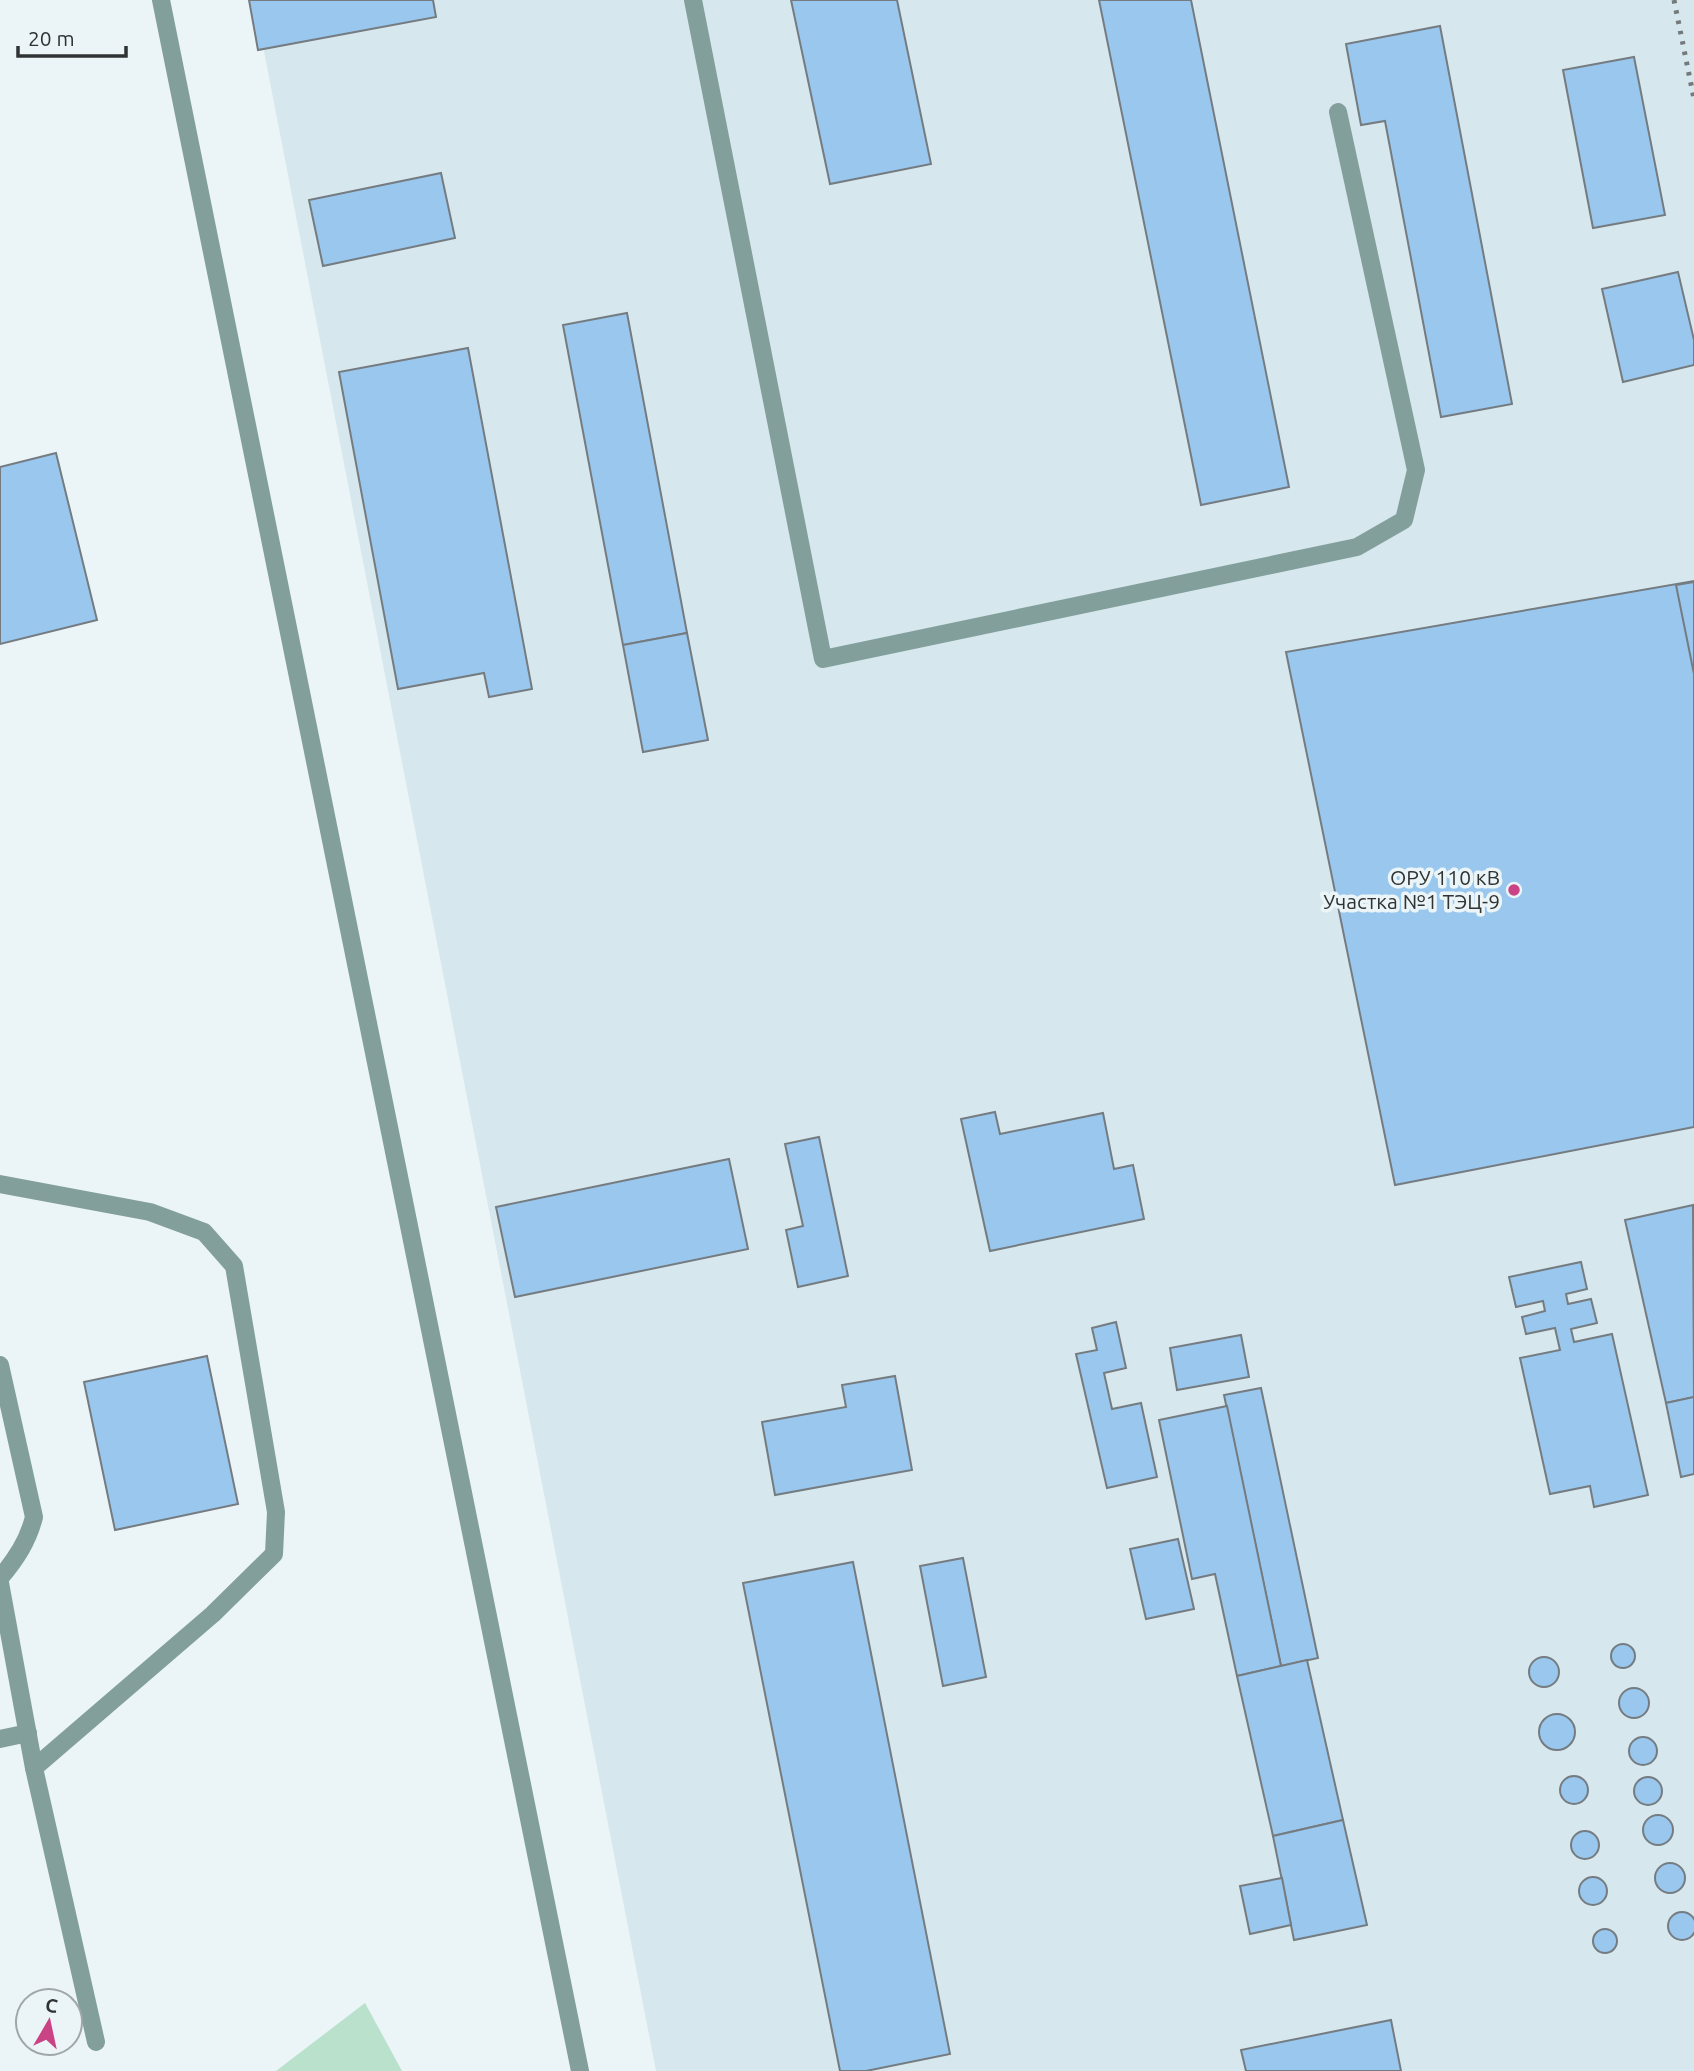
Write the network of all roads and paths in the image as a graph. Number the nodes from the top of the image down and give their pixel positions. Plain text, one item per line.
1 (161, 0) edge
2 (694, 0) edge
3 (1338, 112) dead end
4 (0, 1184) edge
5 (0, 1365) edge
6 (0, 1580) edge
7 (28, 1733) junction
8 (0, 1739) edge
9 (34, 1768) junction
10 (96, 2042) dead end
11 (580, 2071) edge

1 - 11 street
2 - 3 street
4 - 9 street
5 - 6 street
6 - 7 street
7 - 8 street
7 - 9 street
9 - 10 street

